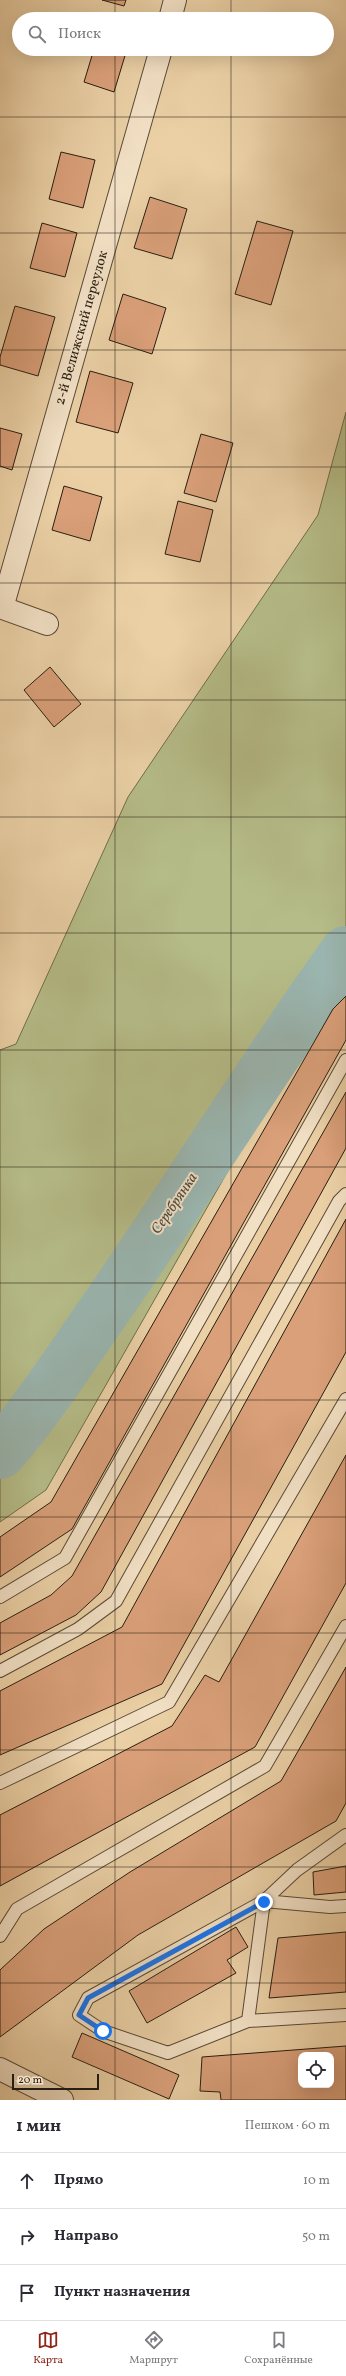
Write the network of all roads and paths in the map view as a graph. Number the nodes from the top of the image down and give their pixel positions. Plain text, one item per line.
1 (175, 0) edge
2 (172, 12) edge
3 (159, 56) edge
4 (1, 607) edge
5 (47, 624) dead end
6 (346, 1060) edge
7 (346, 1194) edge
8 (346, 1399) edge
9 (0, 1597) edge
10 (346, 1626) edge
11 (0, 1671) edge
12 (0, 1783) edge
13 (346, 1835) edge
14 (264, 1902) junction
15 (346, 1906) edge
16 (0, 1936) edge
17 (346, 2015) edge
18 (248, 2021) junction
19 (0, 2069) edge
20 (62, 2100) edge

1 - 2 street
3 - 4 street, 2-й Велижский переулок
4 - 5 street
6 - 9 lane
7 - 11 lane
8 - 12 lane
10 - 16 lane
13 - 14 lane
14 - 15 lane
14 - 18 lane
14 - 18 lane
17 - 18 lane
19 - 20 street

